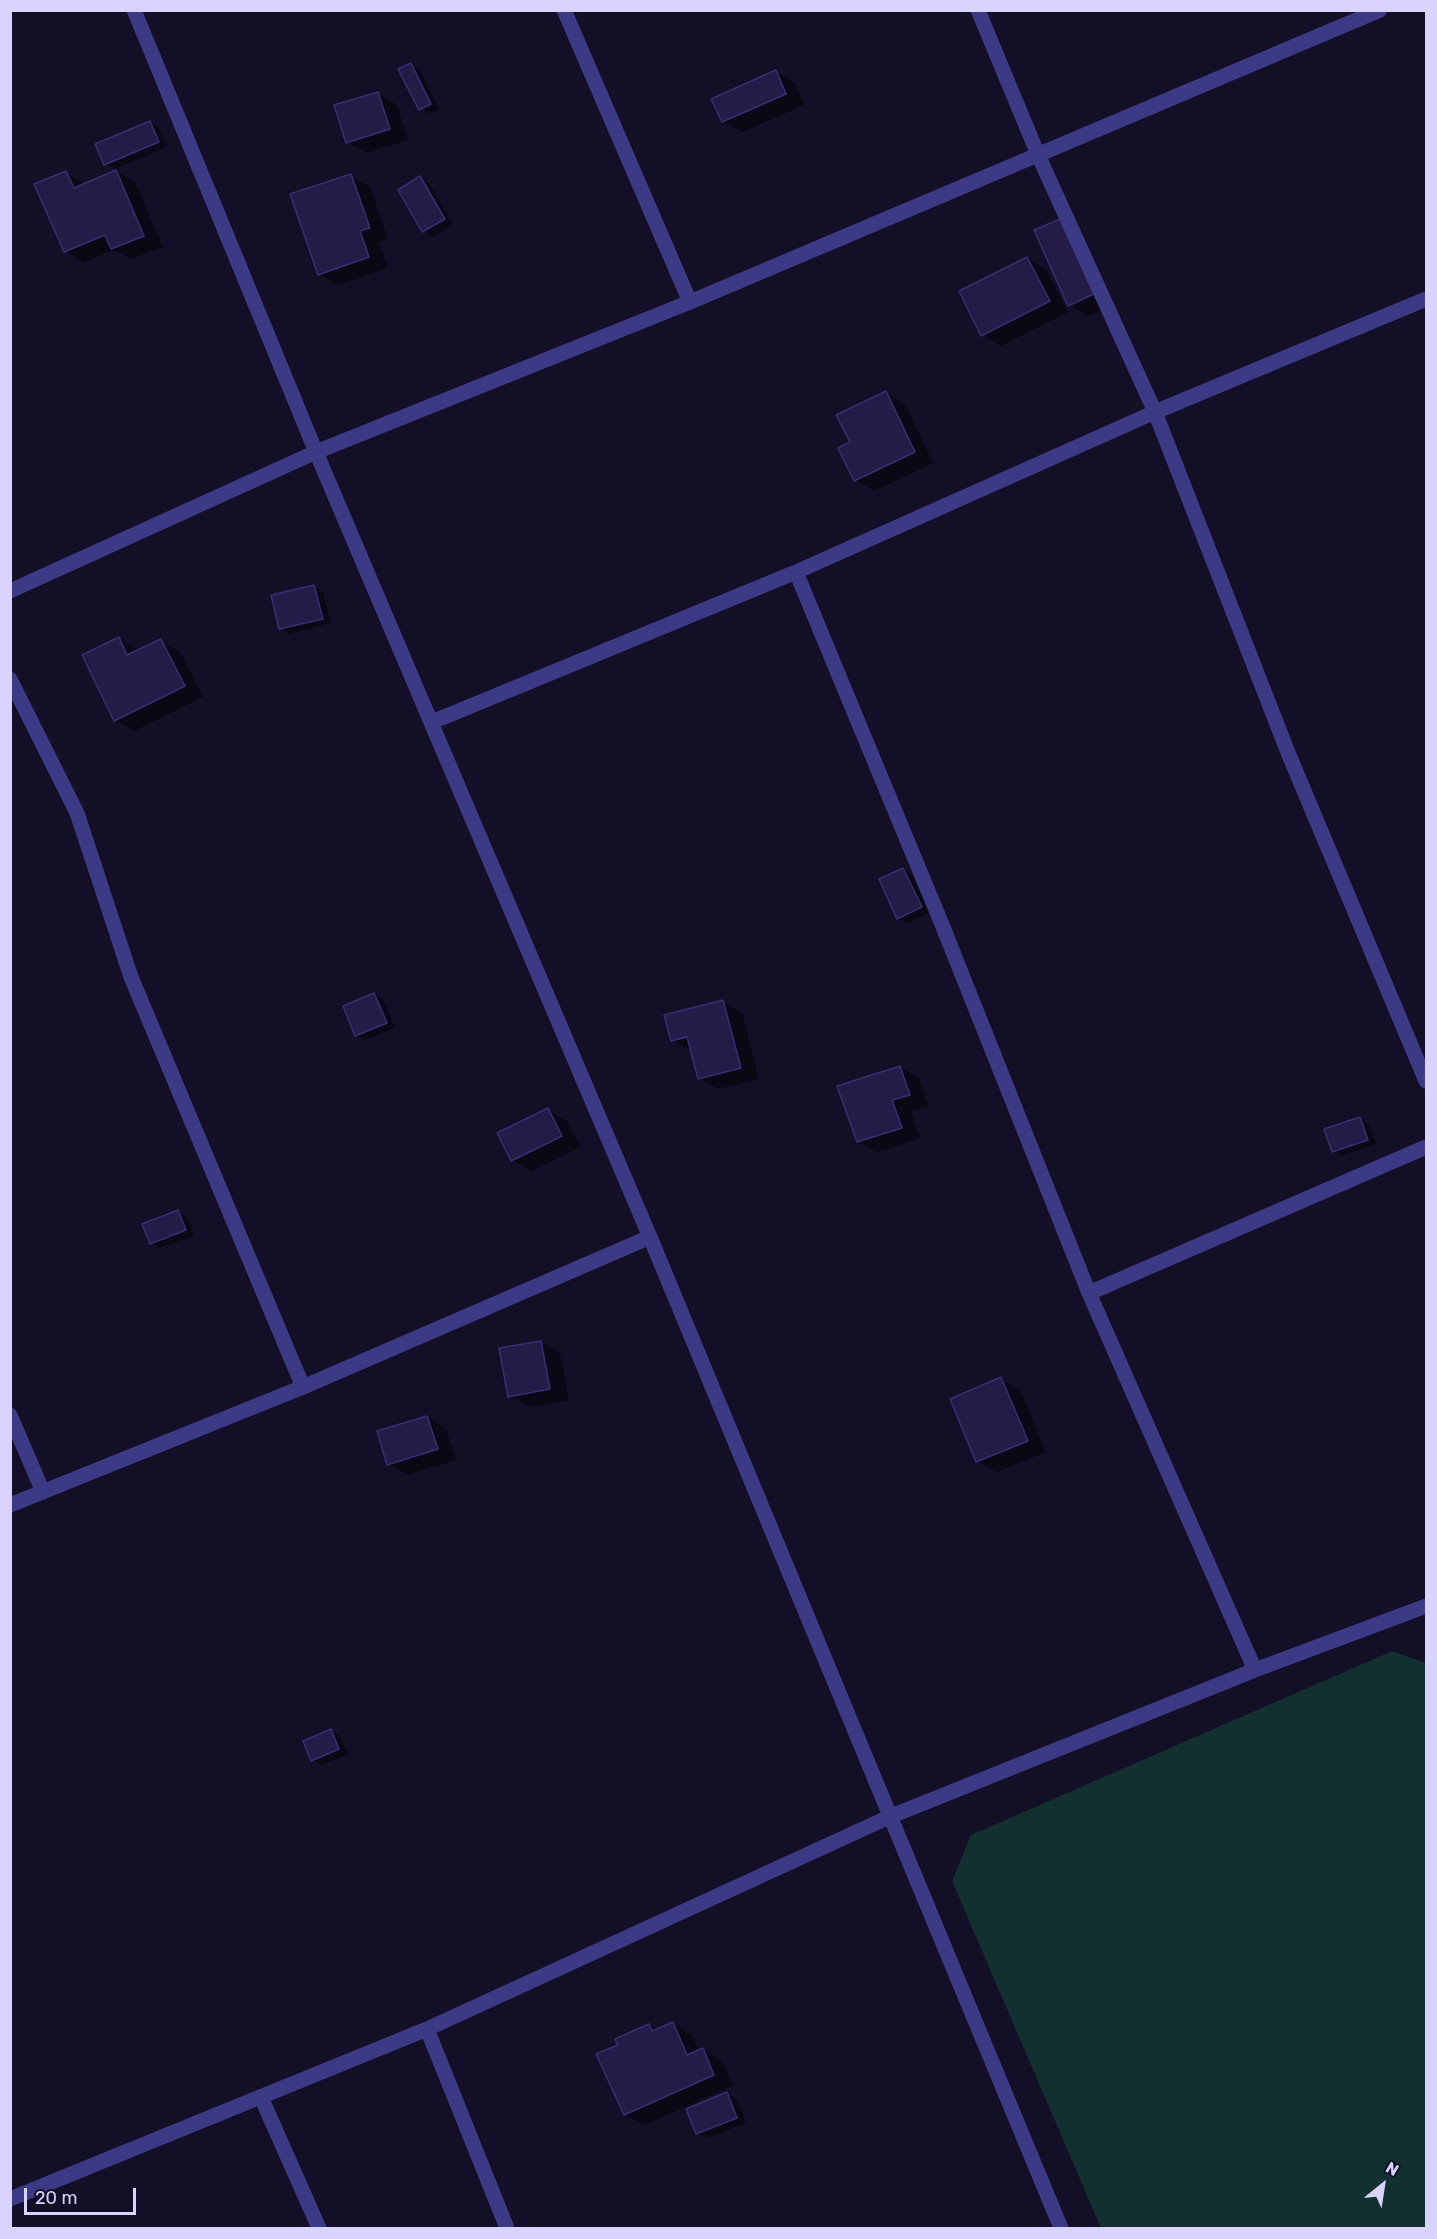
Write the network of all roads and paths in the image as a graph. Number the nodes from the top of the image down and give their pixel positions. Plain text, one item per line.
1 (134, 10) edge
2 (564, 10) edge
3 (978, 10) edge
4 (1380, 10) edge
5 (1039, 157) junction
6 (1426, 299) edge
7 (690, 302) junction
8 (1155, 412) junction
9 (316, 452) junction
10 (796, 573) junction
11 (10, 591) edge
12 (10, 679) edge
13 (432, 722) junction
14 (1426, 1081) edge
15 (1426, 1147) edge
16 (650, 1237) junction
17 (1089, 1293) junction
18 (303, 1388) junction
19 (10, 1415) edge
20 (44, 1492) junction
21 (10, 1505) edge
22 (1426, 1606) edge
23 (1255, 1670) junction
24 (889, 1817) junction
25 (427, 2029) junction
26 (261, 2097) junction
27 (10, 2199) edge
28 (319, 2229) edge
29 (507, 2229) edge
30 (1061, 2229) edge

1 - 9 street
2 - 7 street
3 - 5 street
4 - 5 street
5 - 7 street
5 - 8 street
6 - 8 street
7 - 9 street
8 - 10 street
8 - 14 street
9 - 11 street
9 - 13 street
10 - 13 street
10 - 17 street
12 - 18 street
13 - 16 street
15 - 17 street
16 - 18 street
16 - 24 street
17 - 23 street
18 - 20 street
19 - 20 street
20 - 21 street
22 - 23 street
23 - 24 street
24 - 25 street
24 - 30 street
25 - 26 street
25 - 29 street
26 - 27 street
26 - 28 street

